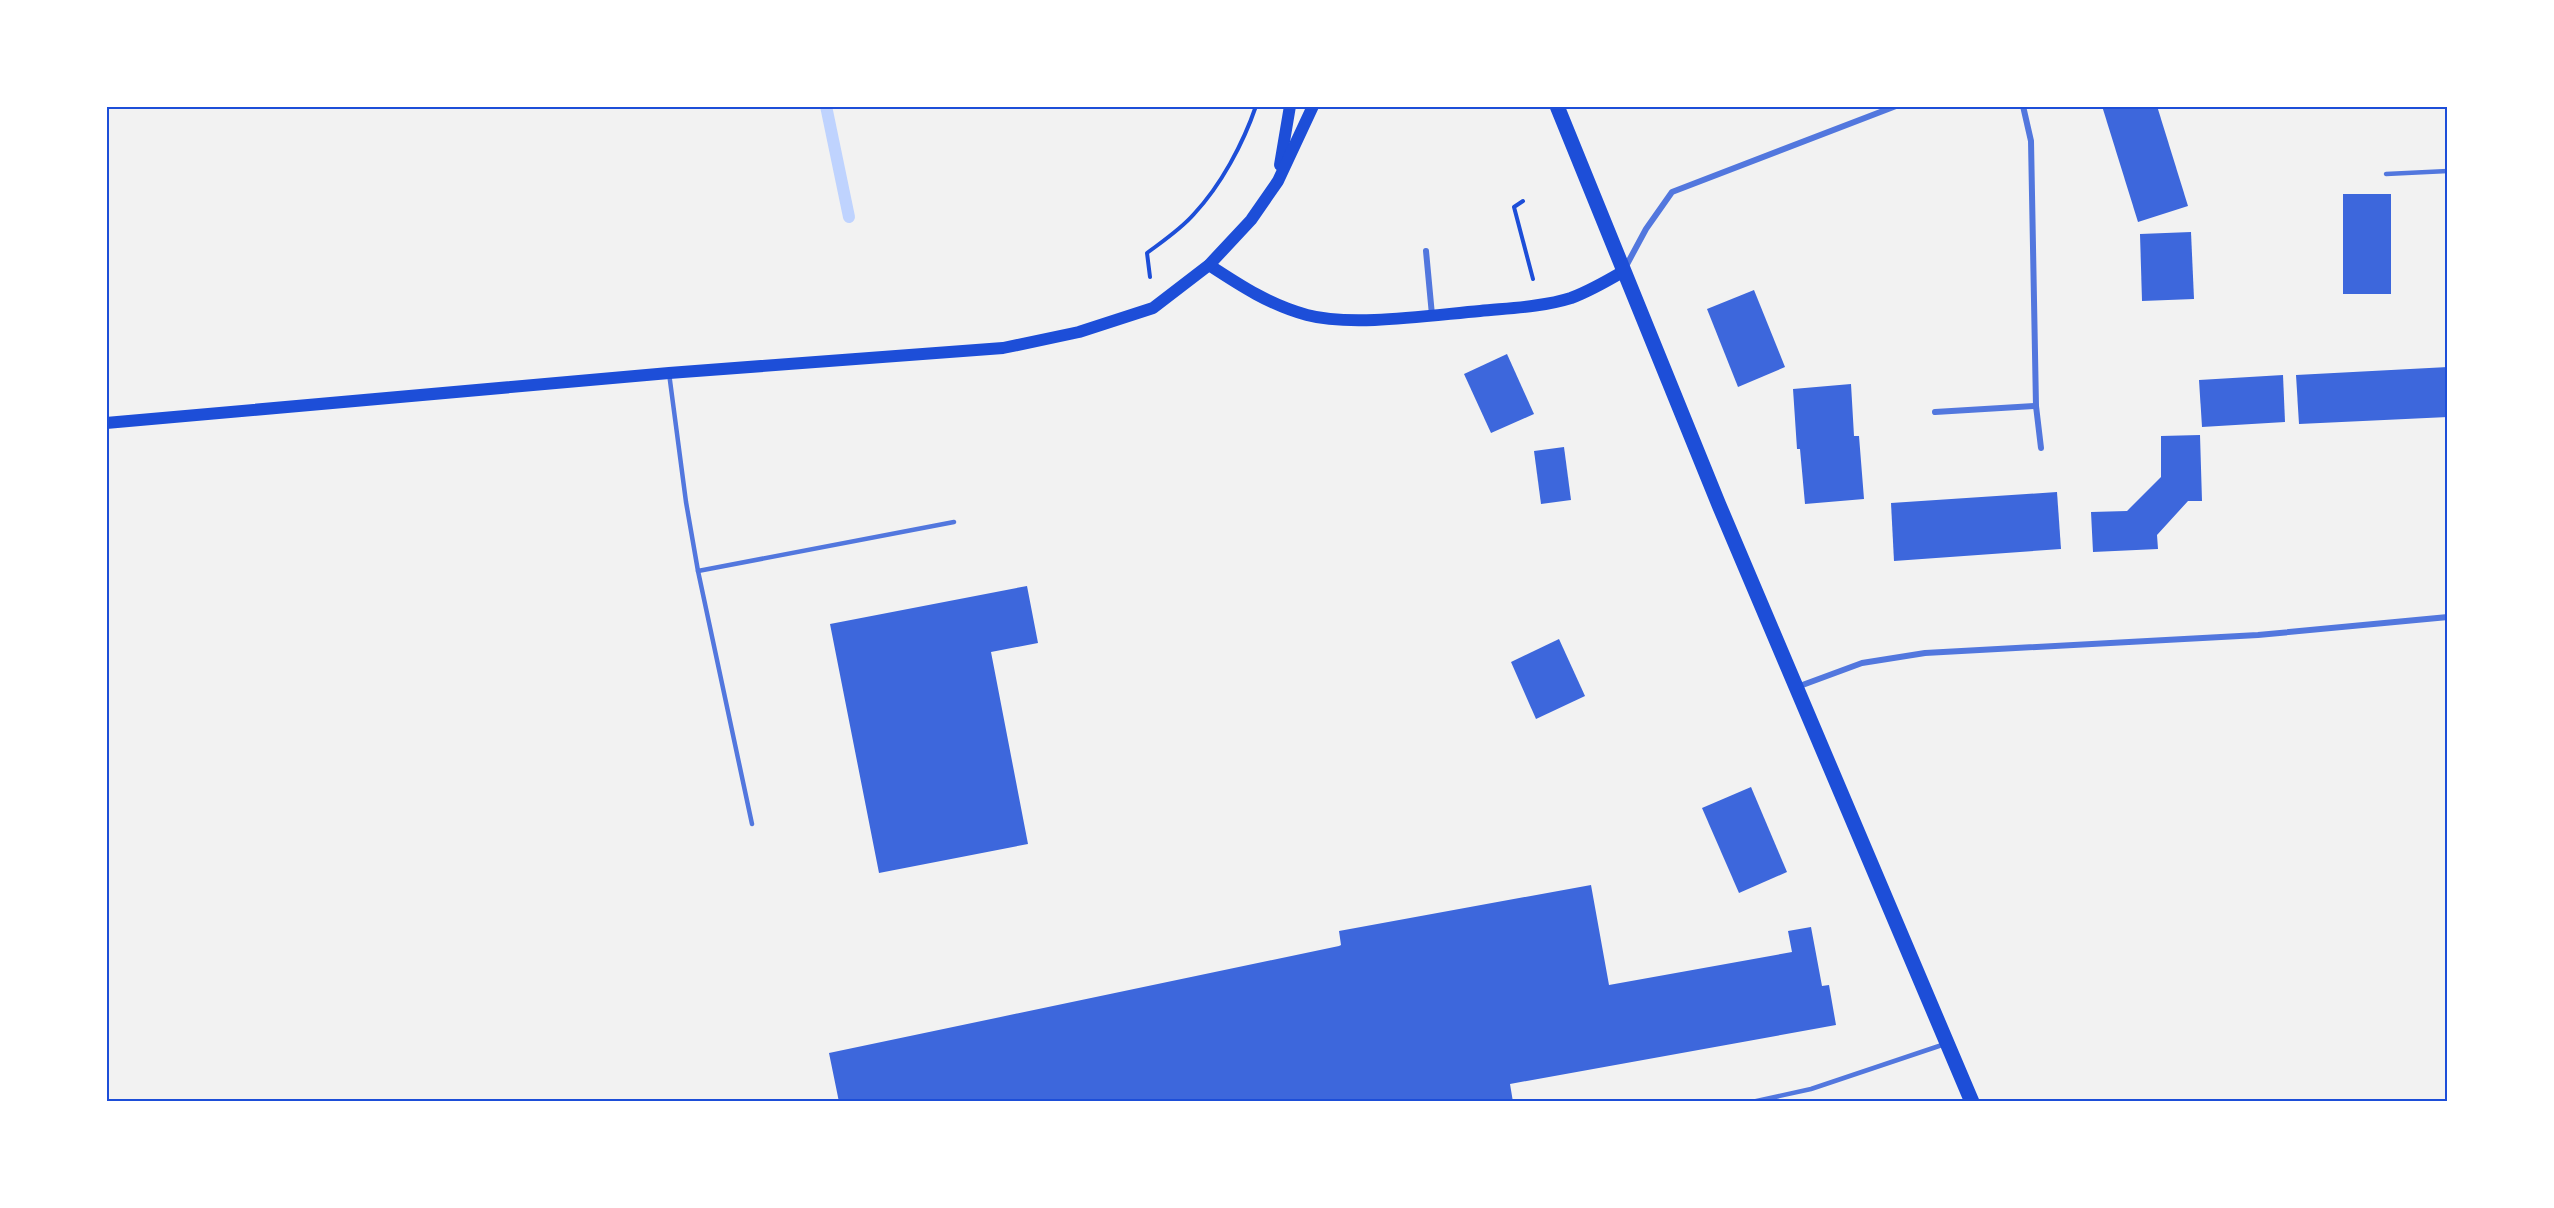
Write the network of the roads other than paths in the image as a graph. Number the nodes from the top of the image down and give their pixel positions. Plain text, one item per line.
1 (1290, 106) edge
2 (1313, 106) edge
3 (1557, 106) edge
4 (1896, 106) edge
5 (2023, 106) edge
6 (2448, 171) edge
7 (2386, 174) dead end
8 (1278, 181) junction
9 (1426, 251) dead end
10 (1209, 265) junction
11 (1624, 271) junction
12 (1432, 315) junction
13 (669, 374) junction
14 (2036, 406) junction
15 (1935, 412) dead end
16 (106, 423) edge
17 (2041, 448) dead end
18 (954, 522) dead end
19 (698, 571) junction
20 (2448, 617) edge
21 (1797, 687) junction
22 (752, 824) dead end
23 (1947, 1043) junction
24 (1752, 1101) edge
25 (1972, 1101) edge

1 - 8 main road
2 - 8 main road
3 - 11 main road
4 - 11 street
5 - 14 street
6 - 7 lane
8 - 10 main road
9 - 12 street
10 - 12 main road
10 - 13 main road
11 - 12 main road
11 - 21 main road
13 - 16 main road
13 - 19 lane
14 - 15 street
14 - 17 street
18 - 19 lane
19 - 22 lane
20 - 21 street
21 - 23 main road
23 - 24 lane
23 - 25 main road

